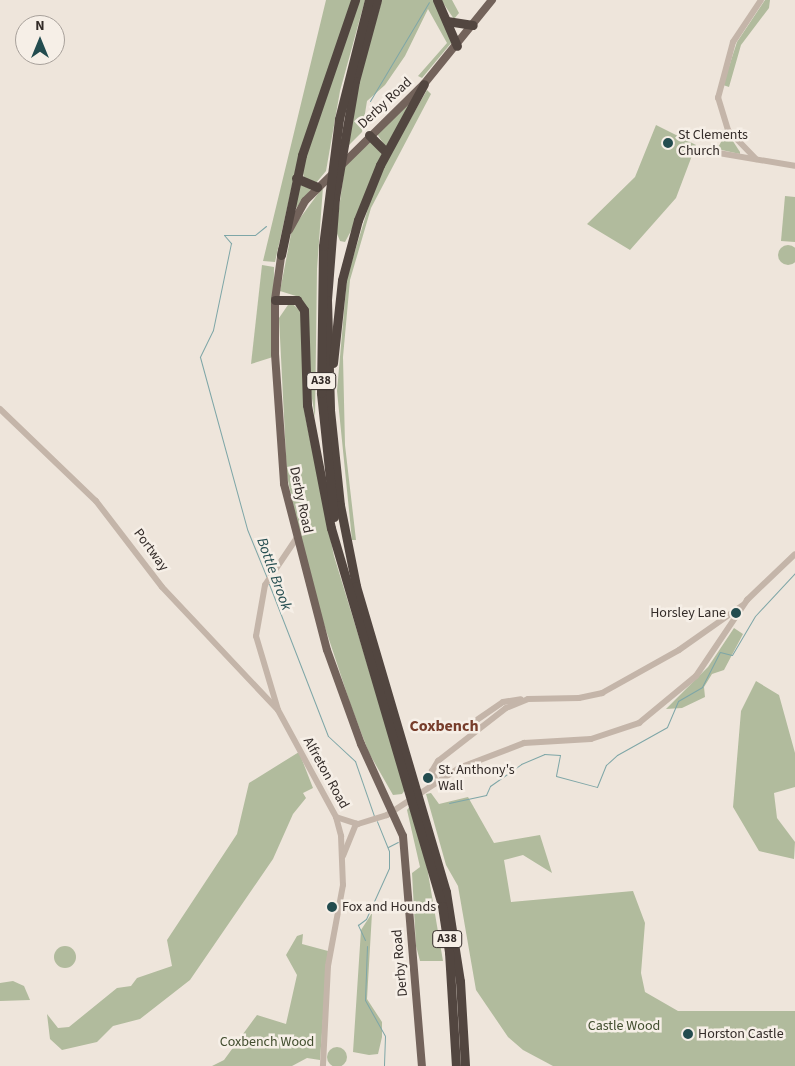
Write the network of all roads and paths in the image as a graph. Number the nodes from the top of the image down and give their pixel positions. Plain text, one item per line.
1 (355, 0) edge
2 (369, 0) edge
3 (377, 0) edge
4 (437, 0) edge
5 (492, 0) edge
6 (761, 0) edge
7 (446, 20) junction
8 (473, 25) junction
9 (457, 46) junction
10 (424, 84) junction
11 (343, 119) junction
12 (369, 135) junction
13 (695, 150) dead end
14 (386, 152) junction
15 (756, 159) junction
16 (795, 166) edge
17 (296, 178) junction
18 (317, 188) junction
19 (331, 198) junction
20 (281, 255) junction
21 (275, 300) junction
22 (0, 409) edge
23 (340, 505) junction
24 (296, 539) junction
25 (795, 554) edge
26 (342, 564) junction
27 (743, 605) junction
28 (521, 700) junction
29 (278, 710) junction
30 (468, 726) dead end
31 (409, 773) junction
32 (436, 781) junction
33 (394, 812) junction
34 (422, 813) junction
35 (336, 817) junction
36 (356, 824) junction
37 (343, 856) junction
38 (323, 1066) edge
39 (422, 1066) edge
40 (456, 1066) edge
41 (465, 1066) edge

1 - 17 highway
2 - 11 highway, A38
3 - 11 highway, A38
4 - 7 highway
5 - 8 main road, Derby Road
6 - 15 street
7 - 8 highway
7 - 9 highway
8 - 9 main road, Derby Road
9 - 10 main road, Derby Road
10 - 12 main road, Derby Road
10 - 14 highway
11 - 19 highway, A38
12 - 14 highway
12 - 18 main road, Derby Road
13 - 15 street
14 - 23 highway
15 - 16 street
17 - 18 highway
17 - 20 highway
18 - 20 main road, Derby Road
19 - 23 highway, A38
19 - 26 highway, A38
20 - 21 main road, Derby Road
21 - 24 main road, Derby Road
21 - 26 highway
22 - 29 street, Portway
23 - 31 highway, A38
24 - 29 street, Alfreton Road
24 - 33 main road, Derby Road
25 - 27 street
26 - 31 highway, A38
27 - 28 street
27 - 32 street
28 - 30 street
28 - 32 street
29 - 35 street, Alfreton Road
31 - 34 highway, A38
32 - 33 street
33 - 36 street
33 - 39 main road, Derby Road
34 - 40 highway, A38
34 - 41 highway, A38
35 - 36 street
35 - 37 street, Alfreton Road
36 - 37 street
37 - 38 street, Alfreton Road

